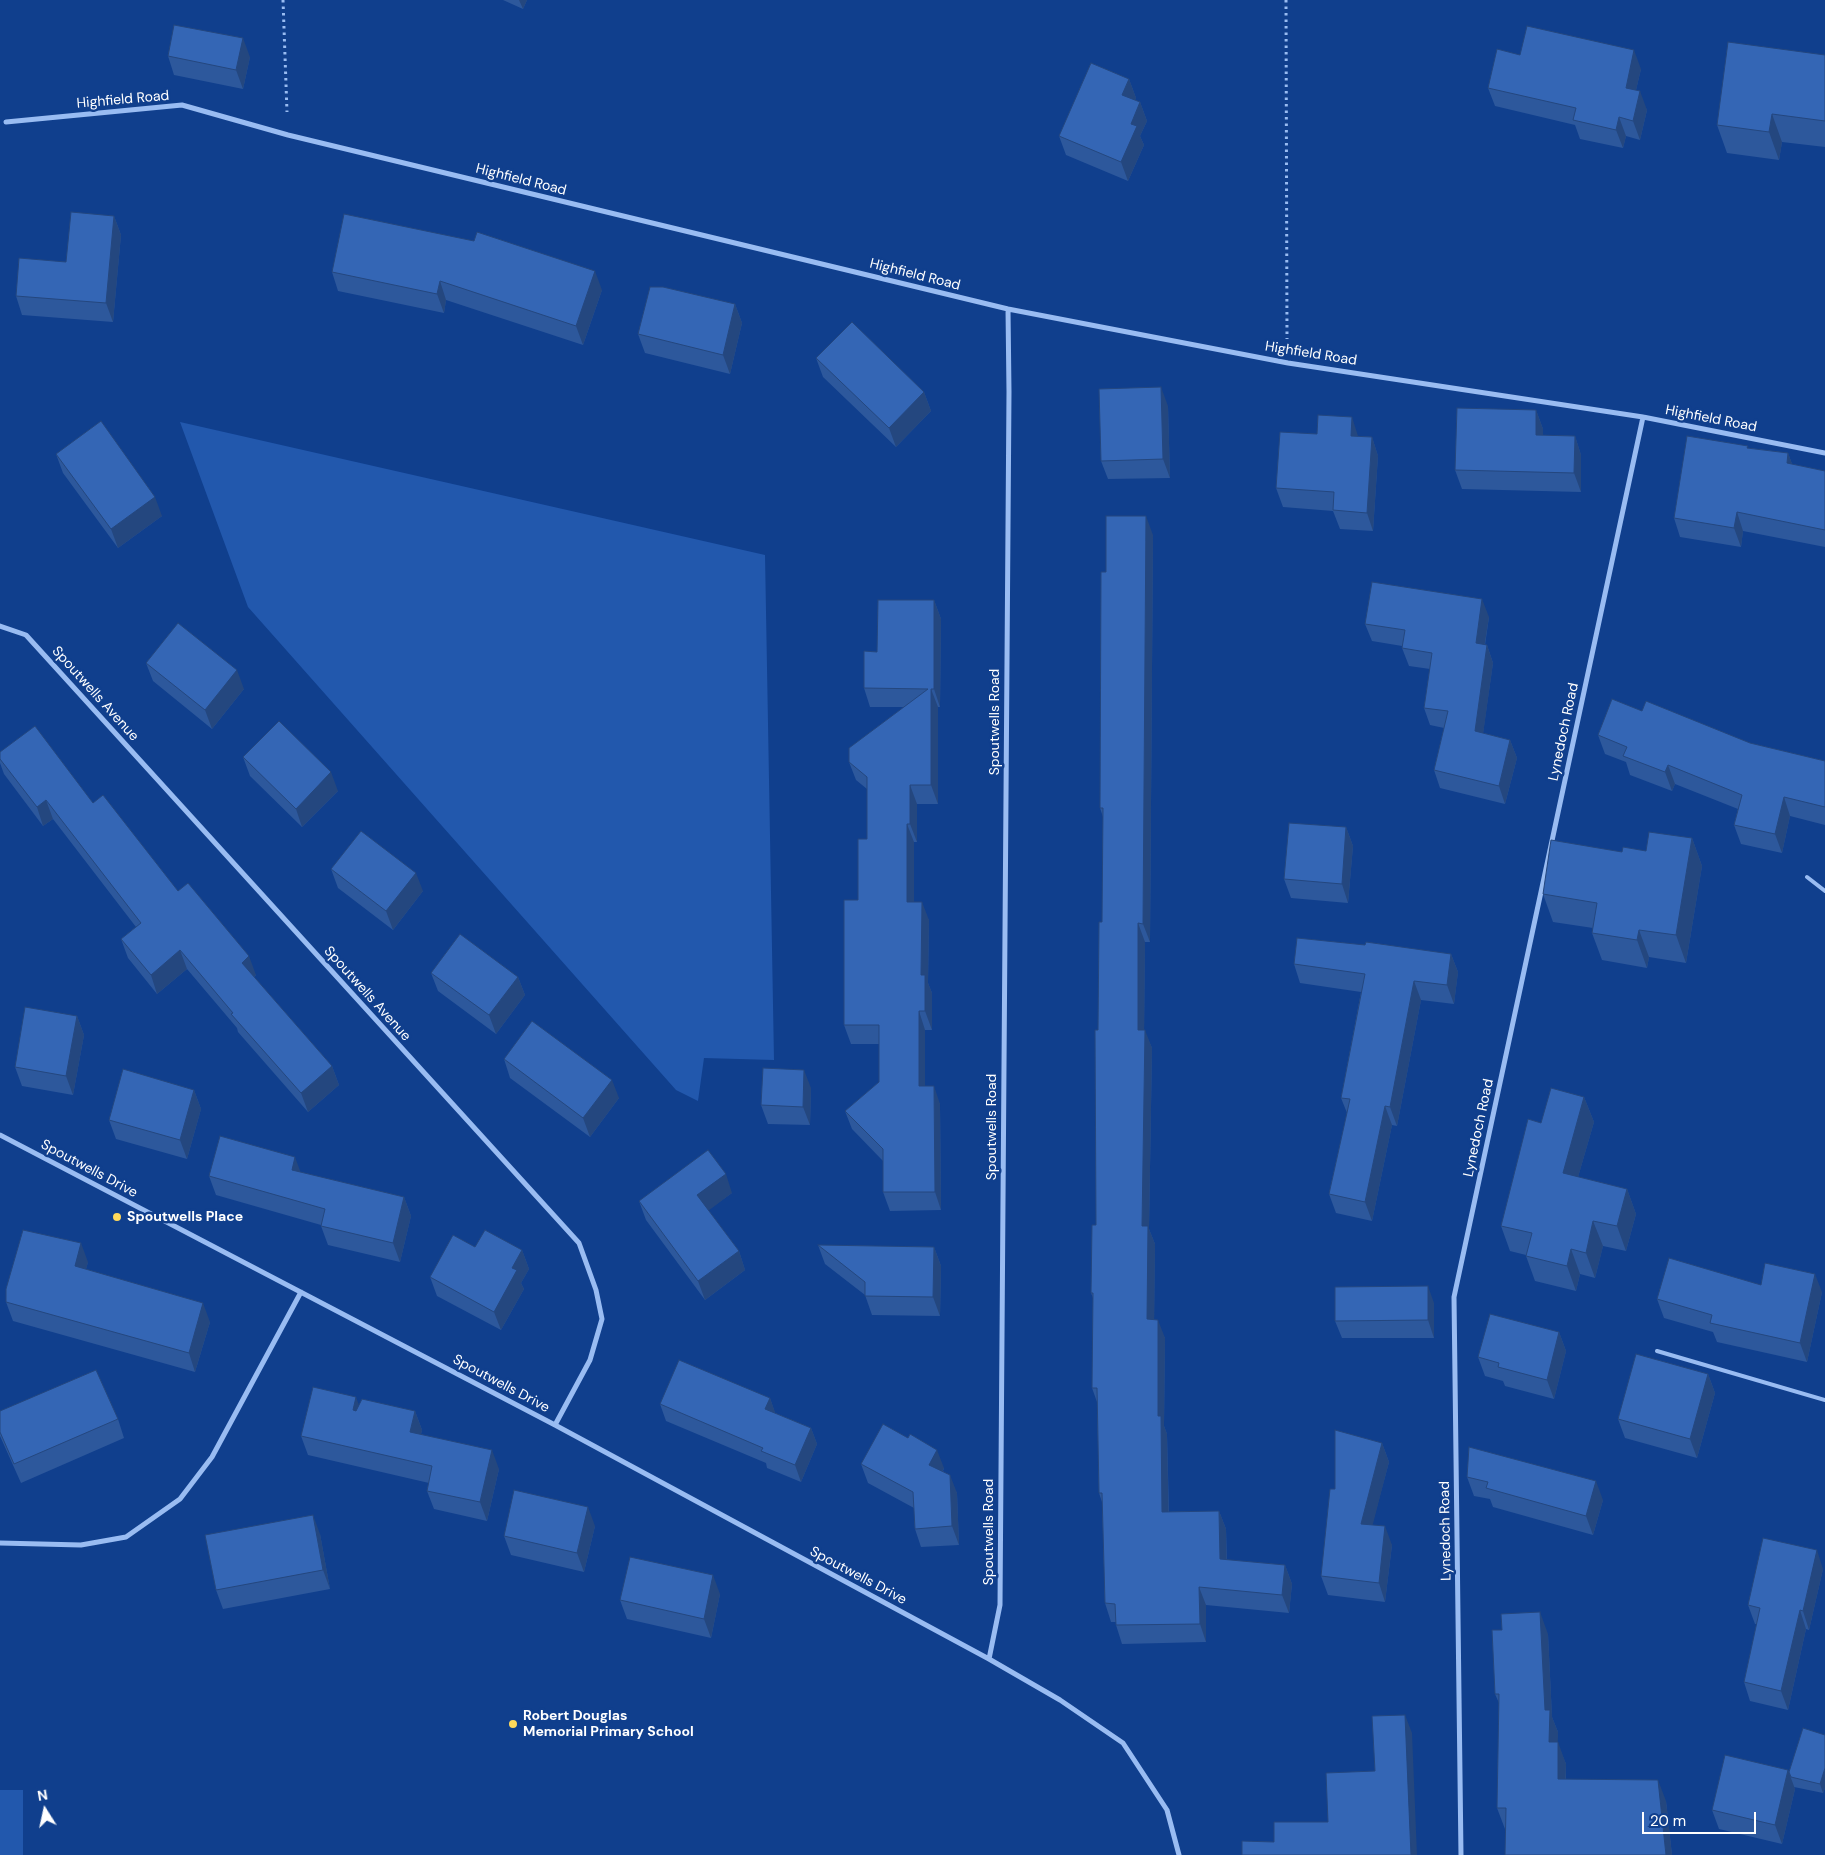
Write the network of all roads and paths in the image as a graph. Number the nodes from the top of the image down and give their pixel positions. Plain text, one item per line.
1 (283, 0) edge
2 (1286, 0) edge
3 (6, 122) dead end
4 (288, 135) junction
5 (1008, 309) junction
6 (1288, 362) junction
7 (1643, 417) junction
8 (1825, 453) edge
9 (0, 626) edge
10 (1807, 877) dead end
11 (1825, 891) edge
12 (0, 1135) edge
13 (301, 1292) junction
14 (1657, 1351) dead end
15 (1825, 1400) edge
16 (555, 1425) junction
17 (0, 1543) edge
18 (989, 1660) junction
19 (1179, 1855) edge
20 (1461, 1855) edge

1 - 4 path
2 - 6 path
3 - 4 street, Highfield Road
4 - 5 street, Highfield Road
5 - 6 street, Highfield Road
5 - 18 street, Spoutwells Road
6 - 7 street, Highfield Road
7 - 8 street, Highfield Road
7 - 20 street, Lynedoch Road
9 - 16 street, Spoutwells Avenue
10 - 11 lane
12 - 13 street, Spoutwells Drive
13 - 16 street, Spoutwells Drive
13 - 17 street
14 - 15 lane
16 - 18 street, Spoutwells Drive
18 - 19 street

